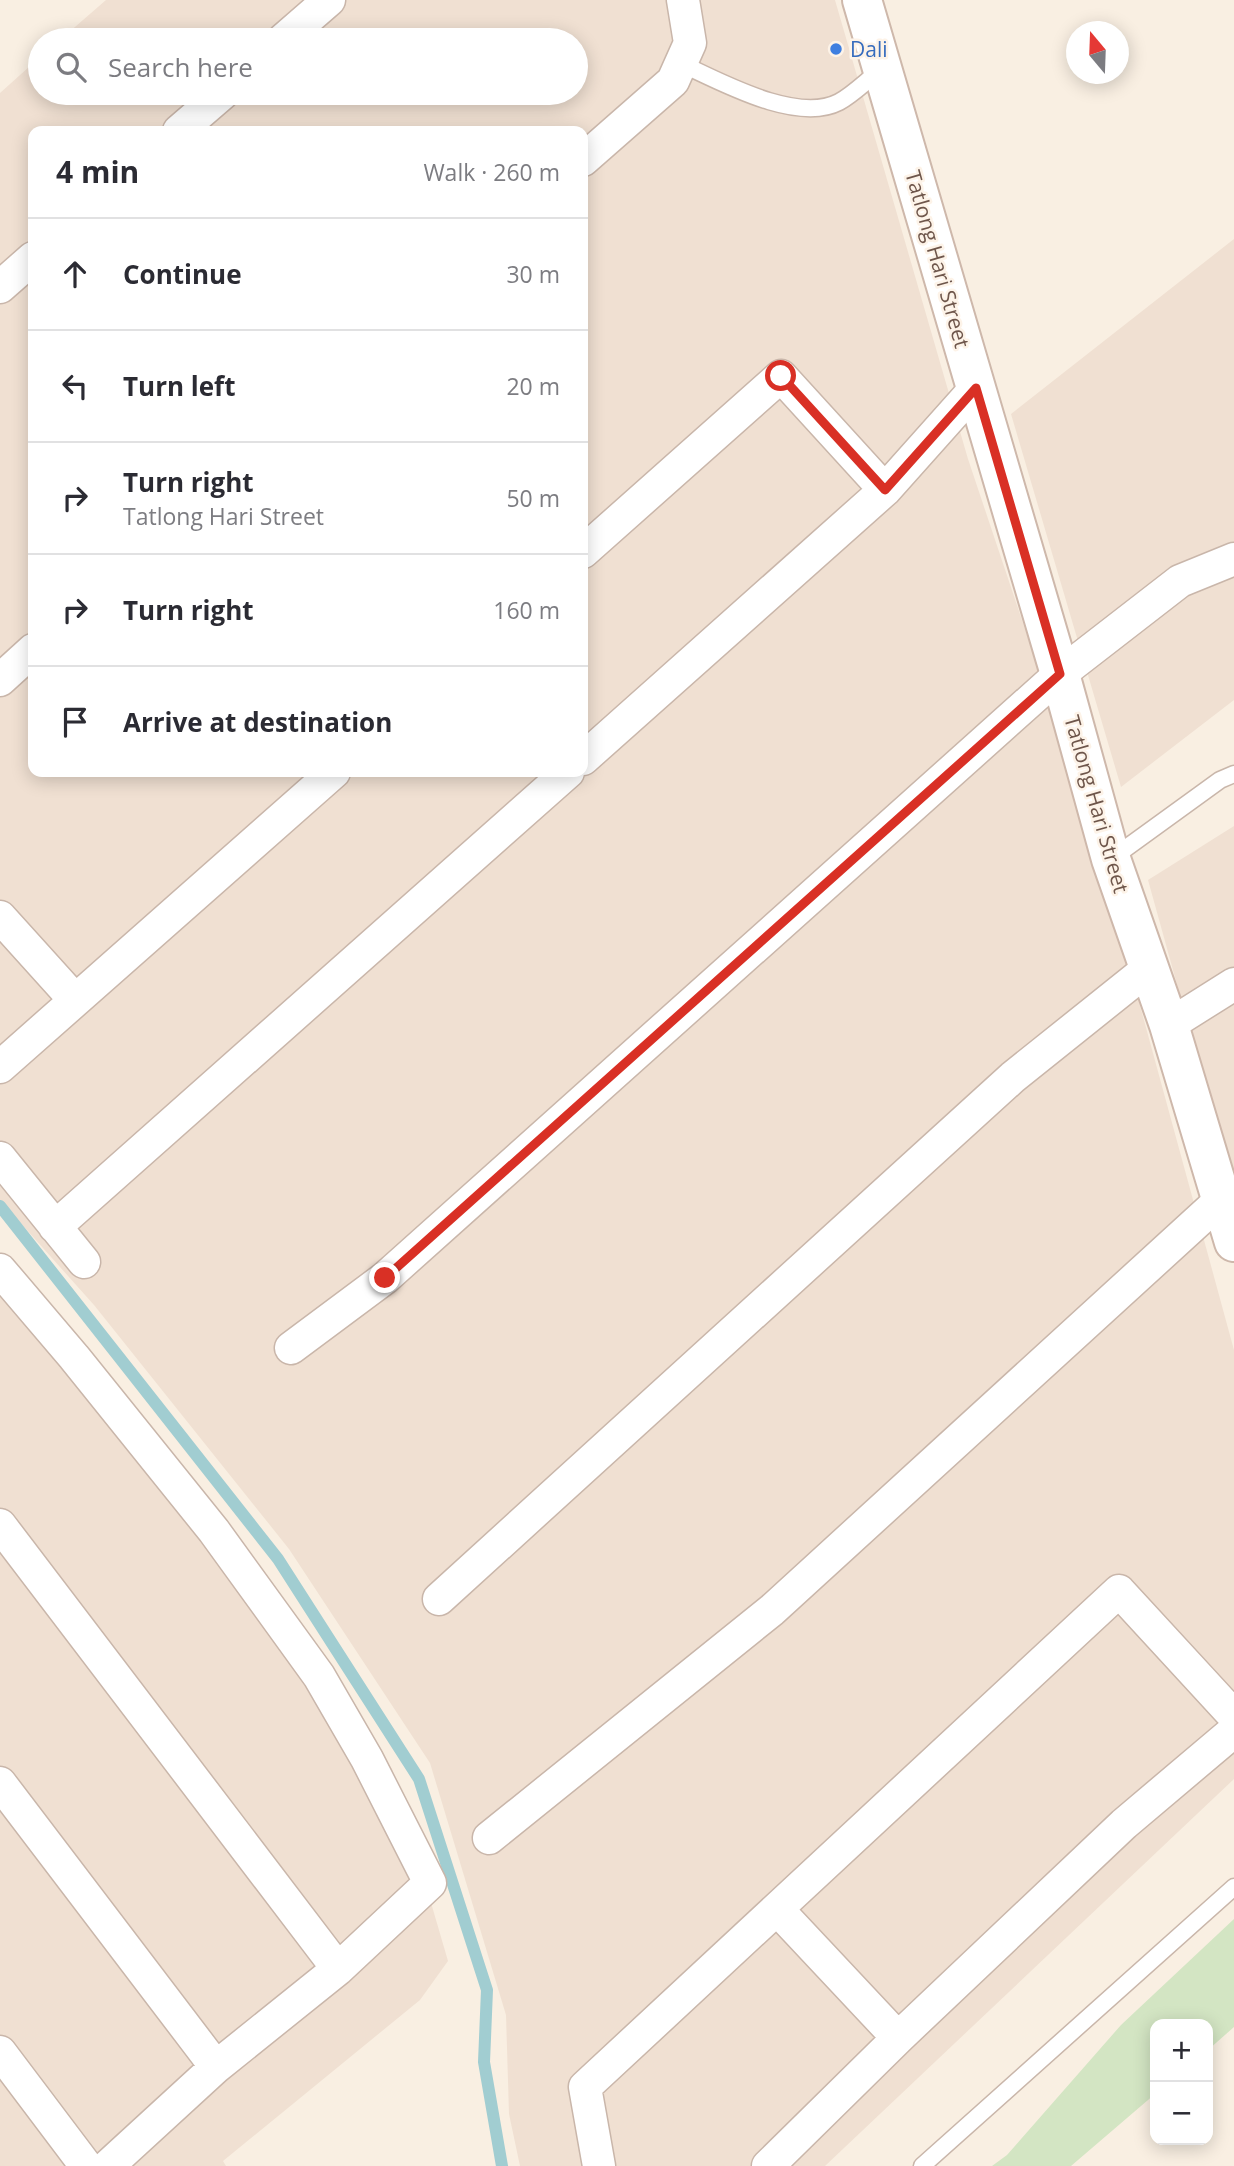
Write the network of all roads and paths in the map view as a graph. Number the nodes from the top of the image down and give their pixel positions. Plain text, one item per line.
1 (329, 0) edge
2 (683, 0) edge
3 (862, 0) edge
4 (297, 28) edge
5 (682, 64) junction
6 (882, 69) junction
7 (209, 105) edge
8 (184, 126) edge
9 (588, 156) edge
10 (28, 262) edge
11 (0, 287) edge
12 (976, 388) junction
13 (885, 490) junction
14 (588, 548) edge
15 (1234, 559) edge
16 (28, 655) edge
17 (1060, 674) junction
18 (0, 680) edge
19 (588, 755) edge
20 (1234, 774) edge
21 (328, 777) edge
22 (562, 777) edge
23 (1111, 859) junction
24 (0, 917) edge
25 (1148, 969) junction
26 (1234, 984) edge
27 (75, 1000) junction
28 (1169, 1025) junction
29 (0, 1067) edge
30 (0, 1158) edge
31 (1228, 1196) edge
32 (55, 1227) junction
33 (1234, 1242) edge
34 (84, 1262) dead end
35 (0, 1270) edge
36 (291, 1348) dead end
37 (0, 1525) edge
38 (439, 1599) dead end
39 (1234, 1716) edge
40 (1234, 1731) edge
41 (0, 1783) edge
42 (489, 1838) dead end
43 (1234, 1887) edge
44 (777, 1909) junction
45 (338, 1969) junction
46 (898, 2038) junction
47 (0, 2052) edge
48 (216, 2067) junction
49 (86, 2166) edge
50 (107, 2166) edge
51 (599, 2166) edge
52 (768, 2166) edge
53 (922, 2166) edge

1 - 4 street
2 - 5 street
3 - 6 street, Tatlong Hari Street
5 - 6 lane
5 - 9 street
6 - 12 street, Tatlong Hari Street
7 - 8 street
10 - 11 street
12 - 13 street
12 - 17 street, Tatlong Hari Street
13 - 14 street
13 - 19 street
15 - 17 street
16 - 18 street
17 - 23 street, Tatlong Hari Street
17 - 36 street
20 - 23 lane
21 - 27 street
22 - 32 street
23 - 25 street, Tatlong Hari Street
24 - 27 street
25 - 28 street, Tatlong Hari Street
25 - 38 street
26 - 28 street
27 - 29 street
28 - 31 street, Tatlong Hari Street
30 - 32 street
31 - 33 street, Tatlong Hari Street
31 - 42 street
32 - 34 street
35 - 45 street
37 - 45 street
39 - 44 street
40 - 46 street
41 - 48 street
43 - 53 lane
44 - 46 street
44 - 51 street
45 - 48 street
46 - 52 street
47 - 49 street
48 - 50 street

